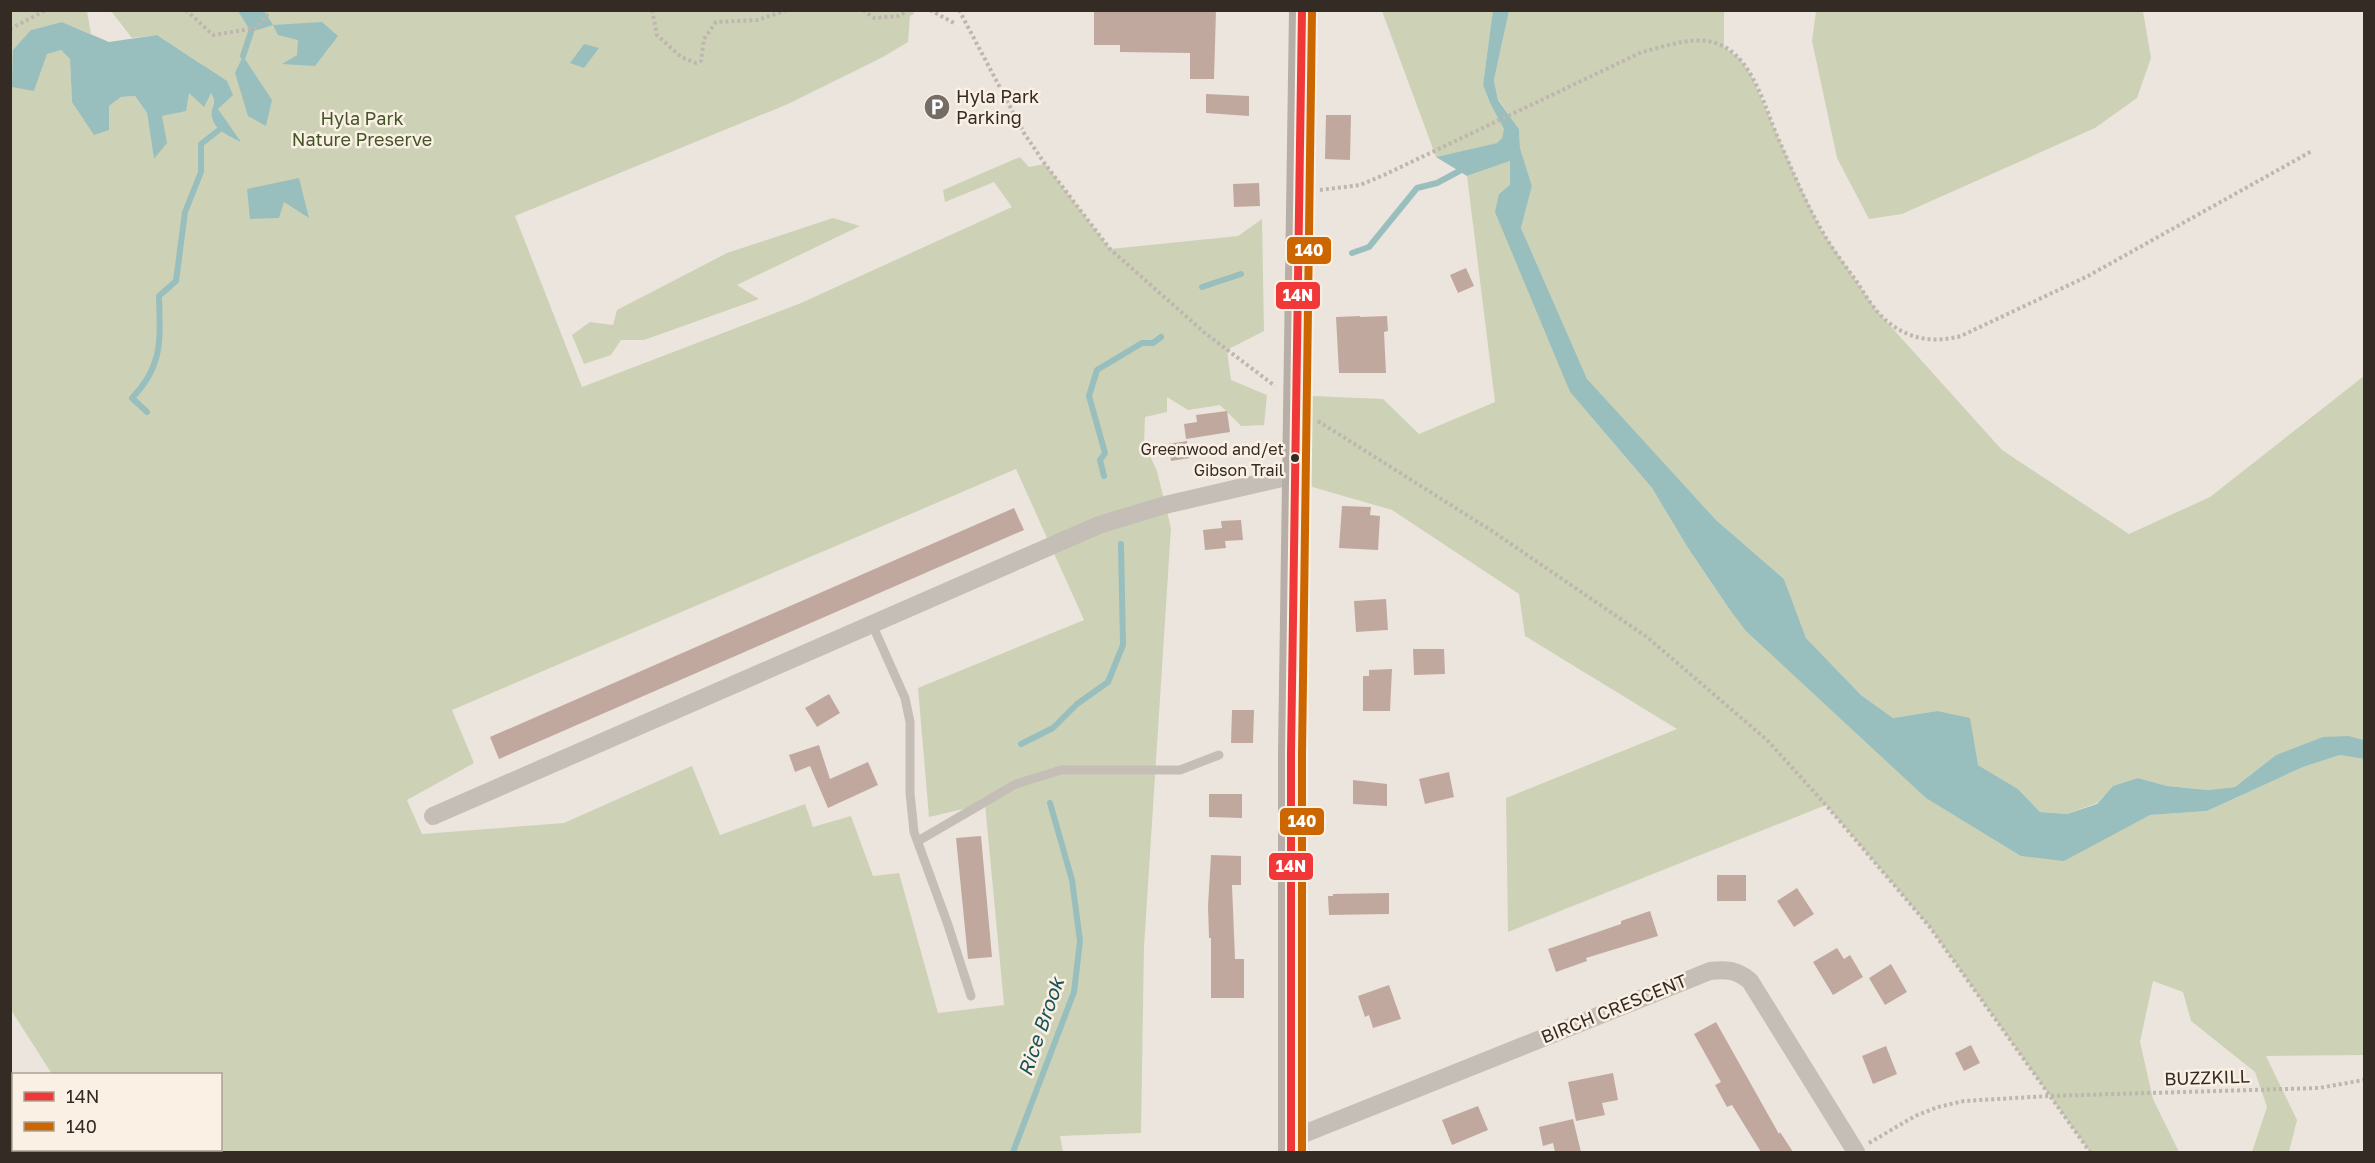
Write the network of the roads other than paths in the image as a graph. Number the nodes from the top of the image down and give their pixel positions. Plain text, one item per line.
1 (1302, 10) edge
2 (1295, 475) junction
3 (872, 624) junction
4 (1219, 755) dead end
5 (433, 816) dead end
6 (918, 841) junction
7 (971, 996) dead end
8 (1291, 1146) edge
9 (1855, 1152) edge

1 - 2 main road
2 - 3 street
2 - 8 main road
3 - 5 street
3 - 6 lane
4 - 6 lane
6 - 7 lane
8 - 9 street, BIRCH CRESCENT

